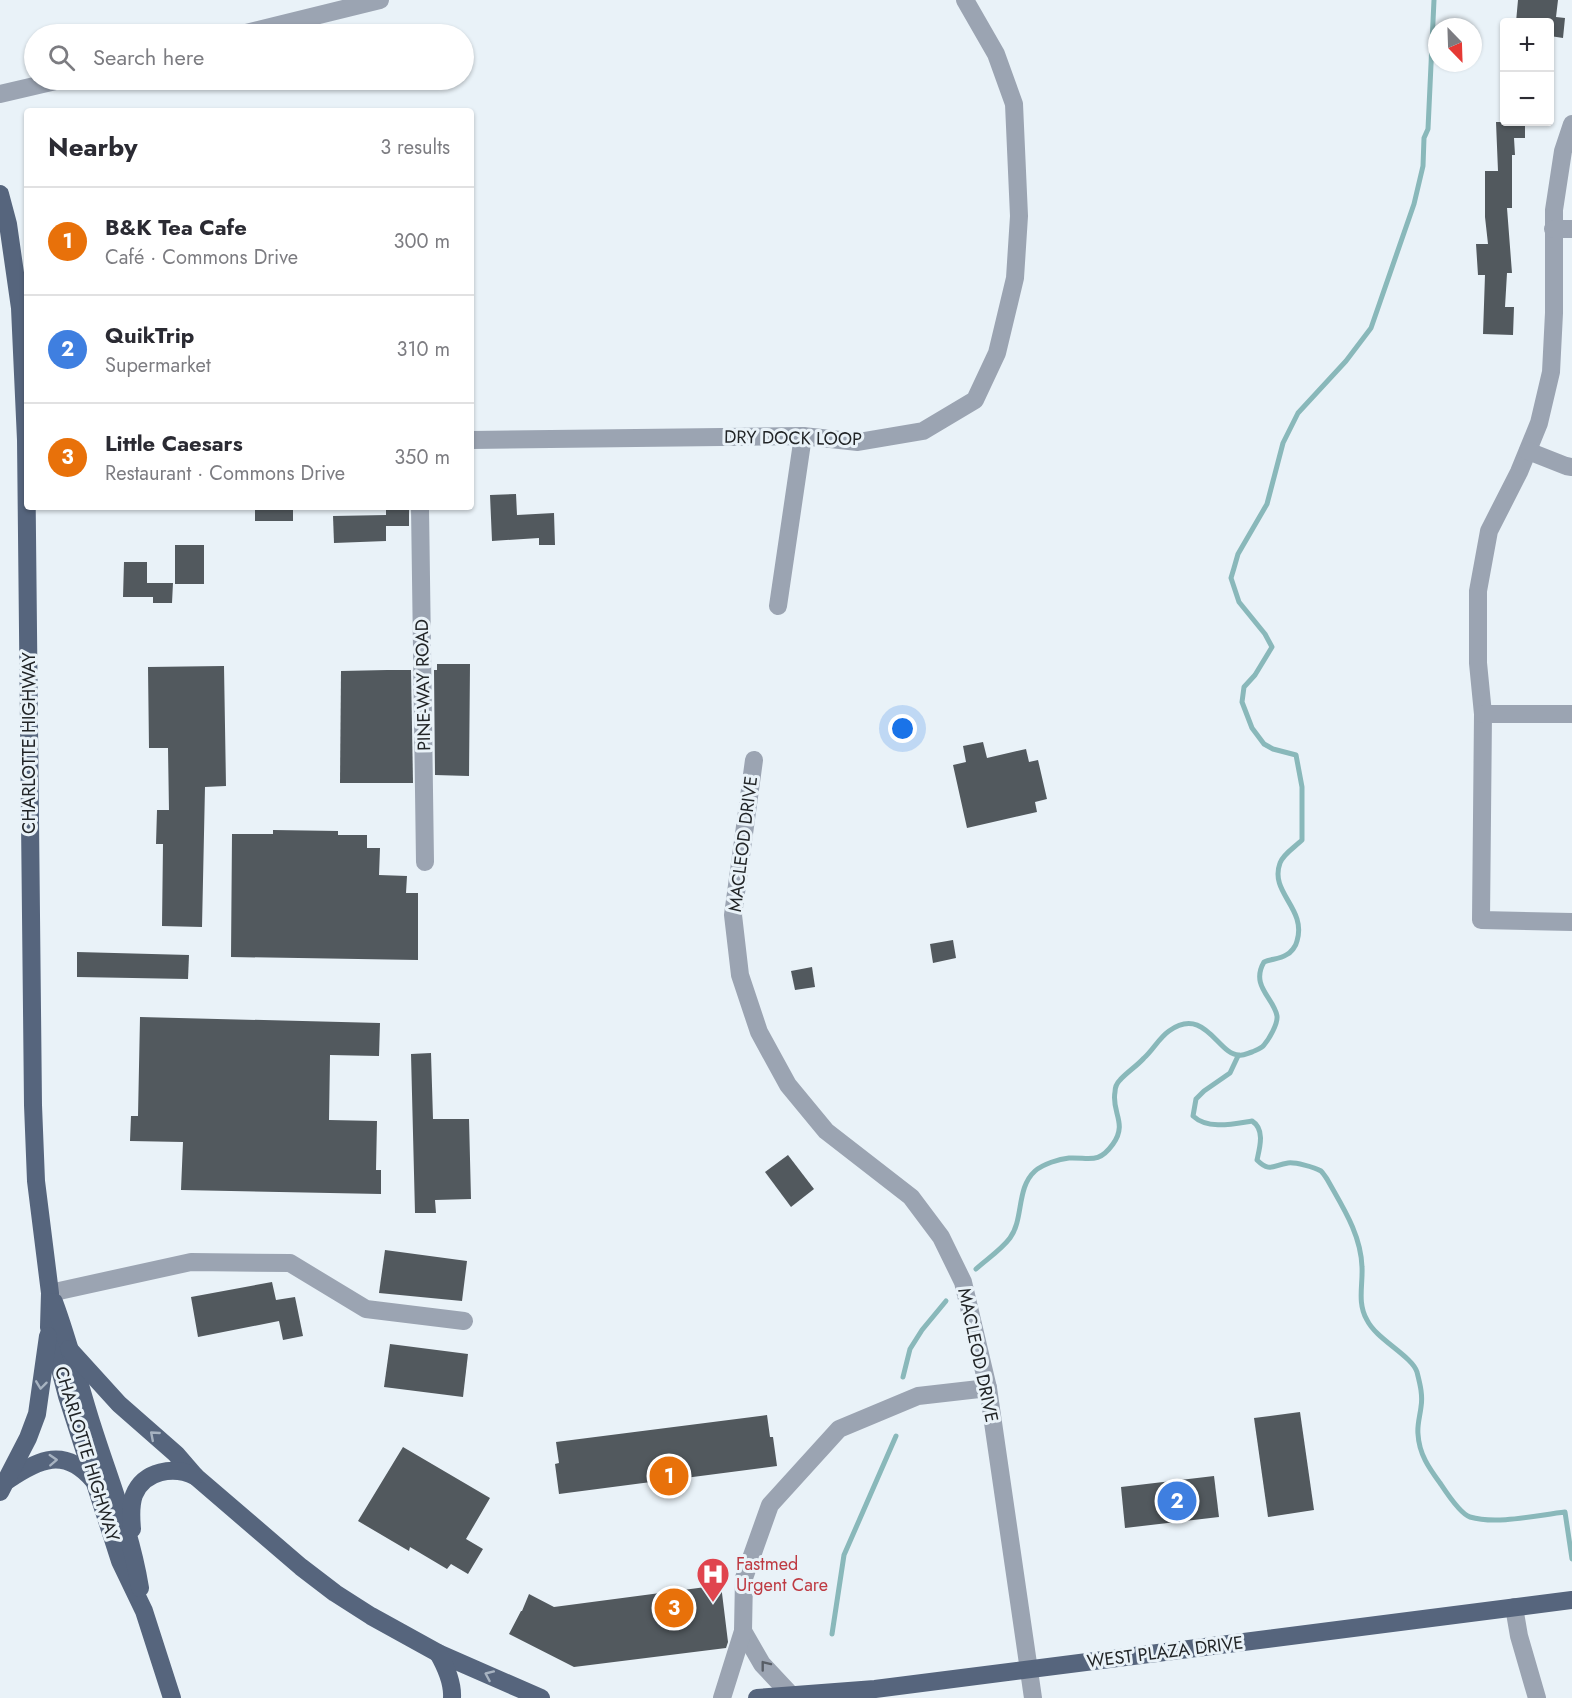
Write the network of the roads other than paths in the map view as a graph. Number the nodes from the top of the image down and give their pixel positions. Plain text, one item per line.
1 (380, 0) edge
2 (965, 0) edge
3 (351, 3) edge
4 (277, 24) edge
5 (24, 88) edge
6 (0, 94) edge
7 (1572, 124) edge
8 (0, 194) edge
9 (1553, 229) junction
10 (1572, 229) edge
11 (24, 383) edge
12 (803, 436) junction
13 (474, 440) edge
14 (1528, 451) junction
15 (1572, 466) edge
16 (28, 510) edge
17 (420, 510) edge
18 (778, 606) dead end
19 (1483, 714) junction
20 (1572, 714) edge
21 (754, 760) dead end
22 (425, 862) dead end
23 (1572, 922) edge
24 (50, 1293) junction
25 (464, 1321) dead end
26 (49, 1327) junction
27 (69, 1349) junction
28 (988, 1388) junction
29 (195, 1476) junction
30 (95, 1482) junction
31 (4, 1486) edge
32 (135, 1557) junction
33 (1572, 1600) edge
34 (1514, 1607) junction
35 (144, 1611) junction
36 (743, 1631) junction
37 (438, 1653) junction
38 (1030, 1670) junction
39 (792, 1695) junction
40 (172, 1698) edge
41 (452, 1698) edge
42 (541, 1698) edge
43 (722, 1698) edge
44 (757, 1698) edge
45 (1033, 1698) edge
46 (1537, 1698) edge

1 - 3 street
2 - 12 street, DRY DOCK LOOP
3 - 4 street
5 - 6 street
7 - 9 street
8 - 11 main road, CHARLOTTE HIGHWAY
9 - 10 street
9 - 14 street
12 - 13 street, DRY DOCK LOOP
12 - 18 street
14 - 15 street
14 - 19 street
16 - 24 main road, CHARLOTTE HIGHWAY
17 - 22 street, PINE-WAY ROAD
19 - 20 street
19 - 23 street
21 - 28 street, MACLEOD DRIVE
24 - 25 street
24 - 26 main road, CHARLOTTE HIGHWAY
24 - 27 main road, CHARLOTTE HIGHWAY
26 - 30 main road, CHARLOTTE HIGHWAY
26 -> 31 main road
29 -> 27 main road
27 - 32 main road, CHARLOTTE HIGHWAY
28 - 36 street
28 - 38 street, MACLEOD DRIVE
29 - 32 main road
29 - 37 main road
31 -> 30 main road
30 - 35 main road, CHARLOTTE HIGHWAY
32 - 35 main road, CHARLOTTE HIGHWAY
33 - 34 main road, WEST PLAZA DRIVE
34 - 38 main road, WEST PLAZA DRIVE
34 - 46 street
35 - 40 main road, CHARLOTTE HIGHWAY
39 -> 36 street
36 - 43 street
37 - 41 main road
42 -> 37 main road
38 - 39 main road, WEST PLAZA DRIVE
38 - 45 street, MACLEOD DRIVE
39 - 44 main road, WEST PLAZA DRIVE

